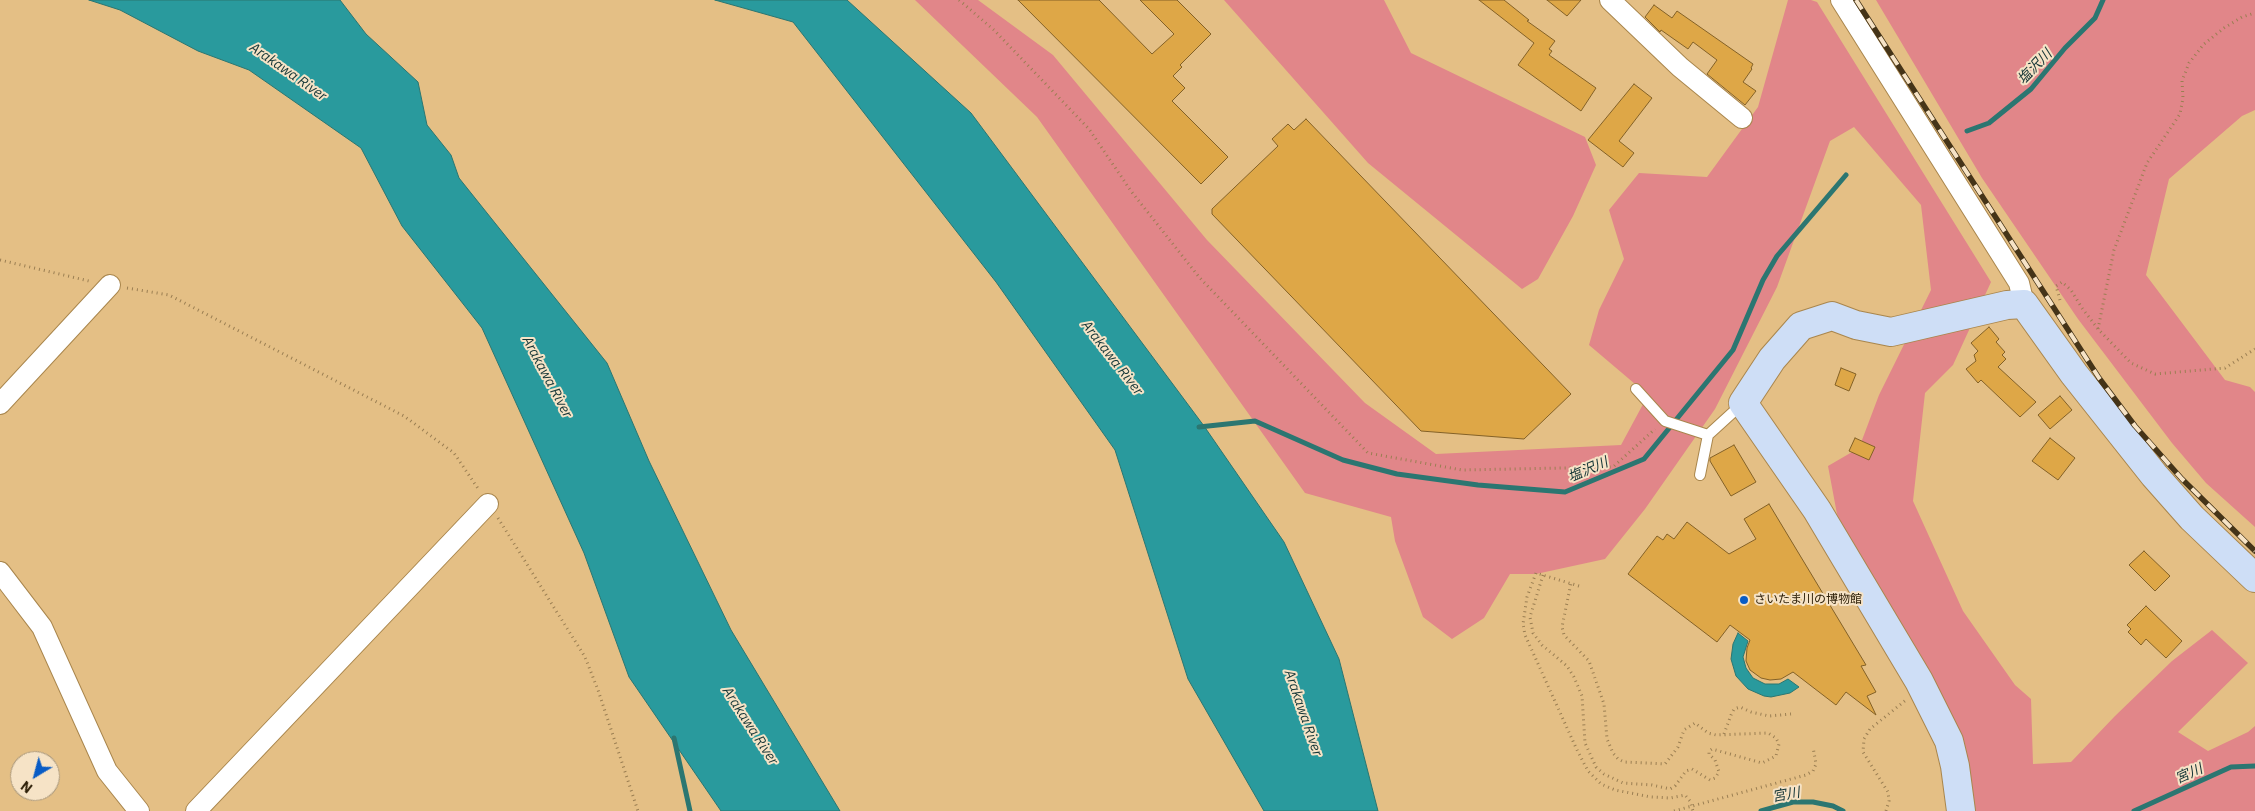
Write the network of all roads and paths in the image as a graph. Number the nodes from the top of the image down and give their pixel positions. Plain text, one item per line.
1 (959, 0) edge
2 (1610, 0) edge
3 (1842, 0) edge
4 (2255, 13) edge
5 (1742, 118) dead end
6 (0, 260) edge
7 (110, 285) junction
8 (2060, 300) dead end
9 (2024, 304) junction
10 (2098, 329) junction
11 (2255, 349) edge
12 (1636, 389) dead end
13 (1743, 403) junction
14 (0, 404) edge
15 (1665, 421) junction
16 (1708, 436) junction
17 (1700, 475) dead end
18 (488, 504) junction
19 (0, 572) edge
20 (1543, 575) junction
21 (2255, 578) edge
22 (1572, 583) junction
23 (1580, 586) dead end
24 (1924, 691) junction
25 (1791, 714) dead end
26 (1724, 734) junction
27 (1813, 747) dead end
28 (1692, 806) junction
29 (139, 811) edge
30 (196, 811) edge
31 (638, 811) edge
32 (1674, 811) edge
33 (1693, 811) edge
34 (1886, 811) edge
35 (1960, 811) edge

1 - 15 path
2 - 5 street
3 - 9 street
4 - 10 path
6 - 7 path
7 - 14 street
7 - 18 path
8 - 10 path
9 - 13 street
9 - 21 street
10 - 11 path
12 - 15 lane
13 - 16 lane
13 - 24 street
15 - 16 lane
16 - 17 lane
18 - 30 street
18 - 31 path
19 - 29 street
20 - 22 path
20 - 26 path
20 - 28 path
22 - 23 path
22 - 26 path
24 - 34 path
24 - 35 street
25 - 26 path
27 - 28 path
28 - 32 path
28 - 33 path

